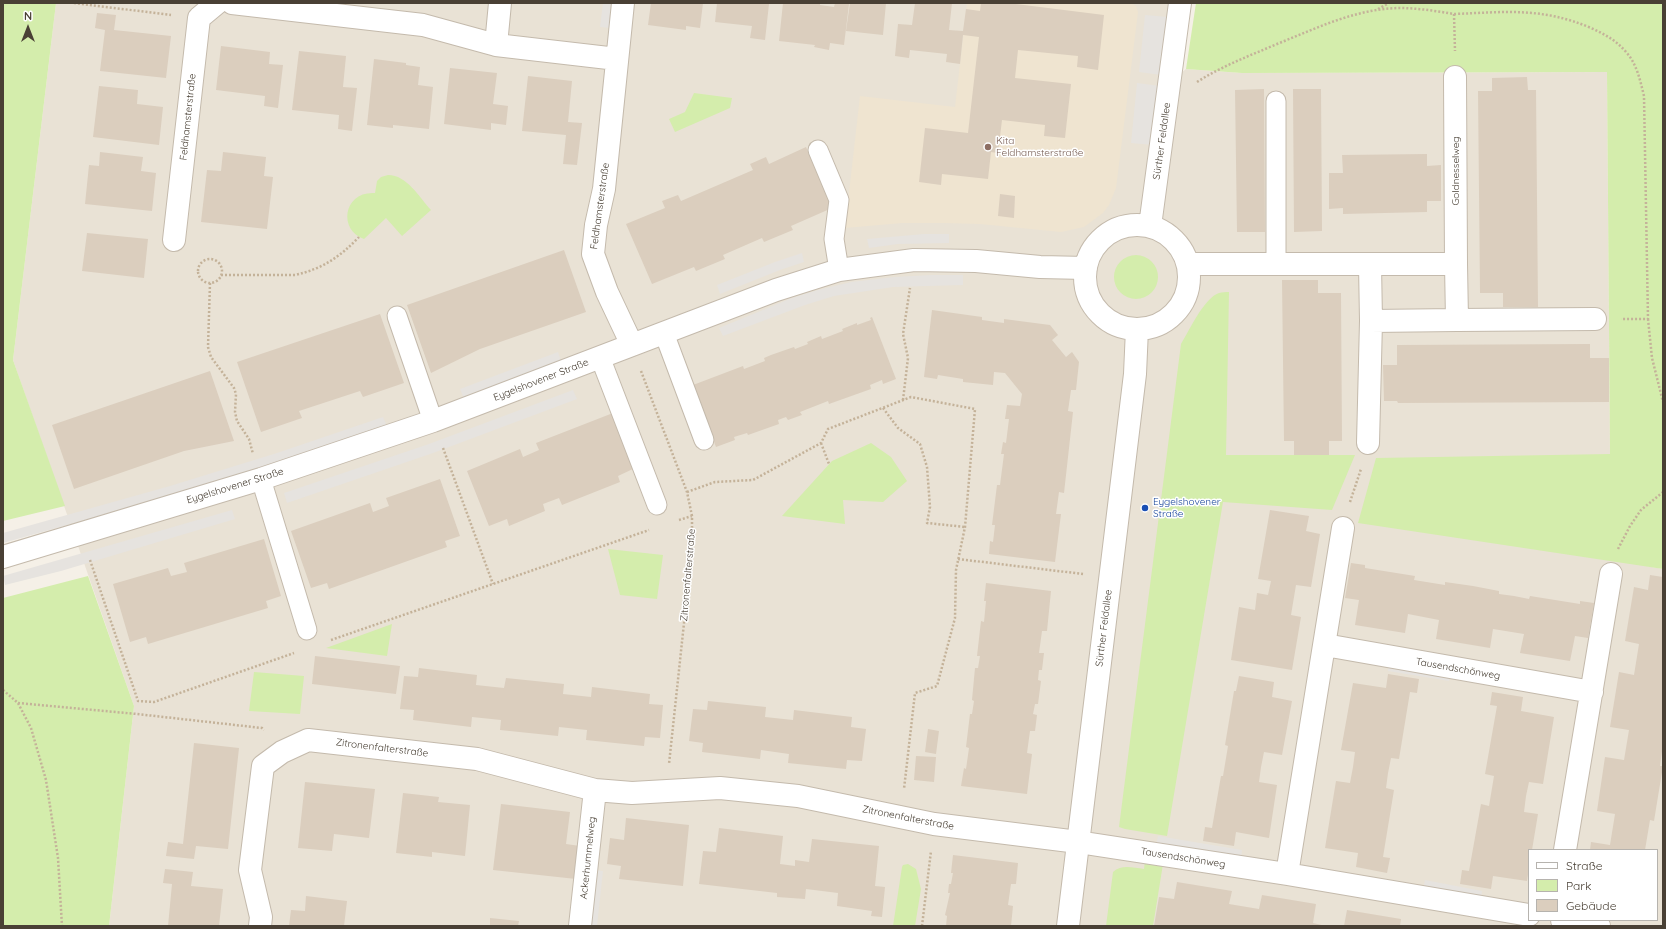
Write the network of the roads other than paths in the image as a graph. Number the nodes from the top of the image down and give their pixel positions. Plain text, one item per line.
1 (217, 3) edge
2 (232, 3) edge
3 (500, 3) edge
4 (623, 3) edge
5 (1180, 3) edge
6 (496, 45) junction
7 (617, 59) junction
8 (1455, 77) road end
9 (1276, 101) dead end
10 (818, 150) dead end
11 (1150, 226) junction
12 (174, 240) dead end
13 (1188, 264) junction
14 (1276, 264) junction
15 (1370, 264) junction
16 (1456, 264) junction
17 (1086, 268) junction
18 (839, 270) junction
19 (397, 316) dead end
20 (1595, 319) road end
21 (1458, 320) junction
22 (1371, 321) junction
23 (1137, 329) junction
24 (664, 333) junction
25 (632, 345) junction
26 (600, 357) junction
27 (433, 421) junction
28 (704, 440) dead end
29 (1368, 443) road end
30 (261, 479) junction
31 (657, 506) dead end
32 (1343, 528) road end
33 (3, 556) edge
34 (1611, 574) road end
35 (308, 630) dead end
36 (1325, 645) junction
37 (1592, 692) junction
38 (595, 790) junction
39 (1078, 842) junction
40 (1565, 849) edge
41 (1287, 874) junction
42 (1528, 914) edge
43 (1568, 921) edge
44 (260, 926) edge
45 (580, 926) edge
46 (1068, 926) edge
47 (1599, 926) edge

1 - 12 street, Feldhamsterstraße
2 - 6 street
3 - 6 street
4 - 7 street, Feldhamsterstraße
5 - 11 street, Sürther Feldallee
6 - 7 street
7 - 25 street, Feldhamsterstraße
8 - 16 street, Goldnesselweg
9 - 14 lane
10 - 18 lane
11 - 13 street
11 - 17 street
13 - 14 street
13 - 23 street
14 - 15 street
15 - 16 street
15 - 22 street
16 - 21 street, Goldnesselweg
17 - 18 street, Eygelshovener Straße
17 - 23 street
18 - 24 street, Eygelshovener Straße
19 - 27 lane
20 - 21 street
21 - 22 street
22 - 29 street
23 - 39 street, Sürther Feldallee
24 - 25 street, Eygelshovener Straße
24 - 28 lane
25 - 26 street, Eygelshovener Straße
26 - 27 street, Eygelshovener Straße
26 - 31 lane
27 - 30 street, Eygelshovener Straße
30 - 33 street, Eygelshovener Straße
30 - 35 lane
32 - 36 street
34 - 37 street
36 - 37 street, Tausendschönweg
36 - 41 street
37 - 40 street
38 - 39 street, Zitronenfalterstraße
38 - 44 street, Zitronenfalterstraße
38 - 45 street, Ackerhummelweg
39 - 41 street, Tausendschönweg
39 - 46 street, Sürther Feldallee
41 - 42 street, Tausendschönweg
43 - 47 street

